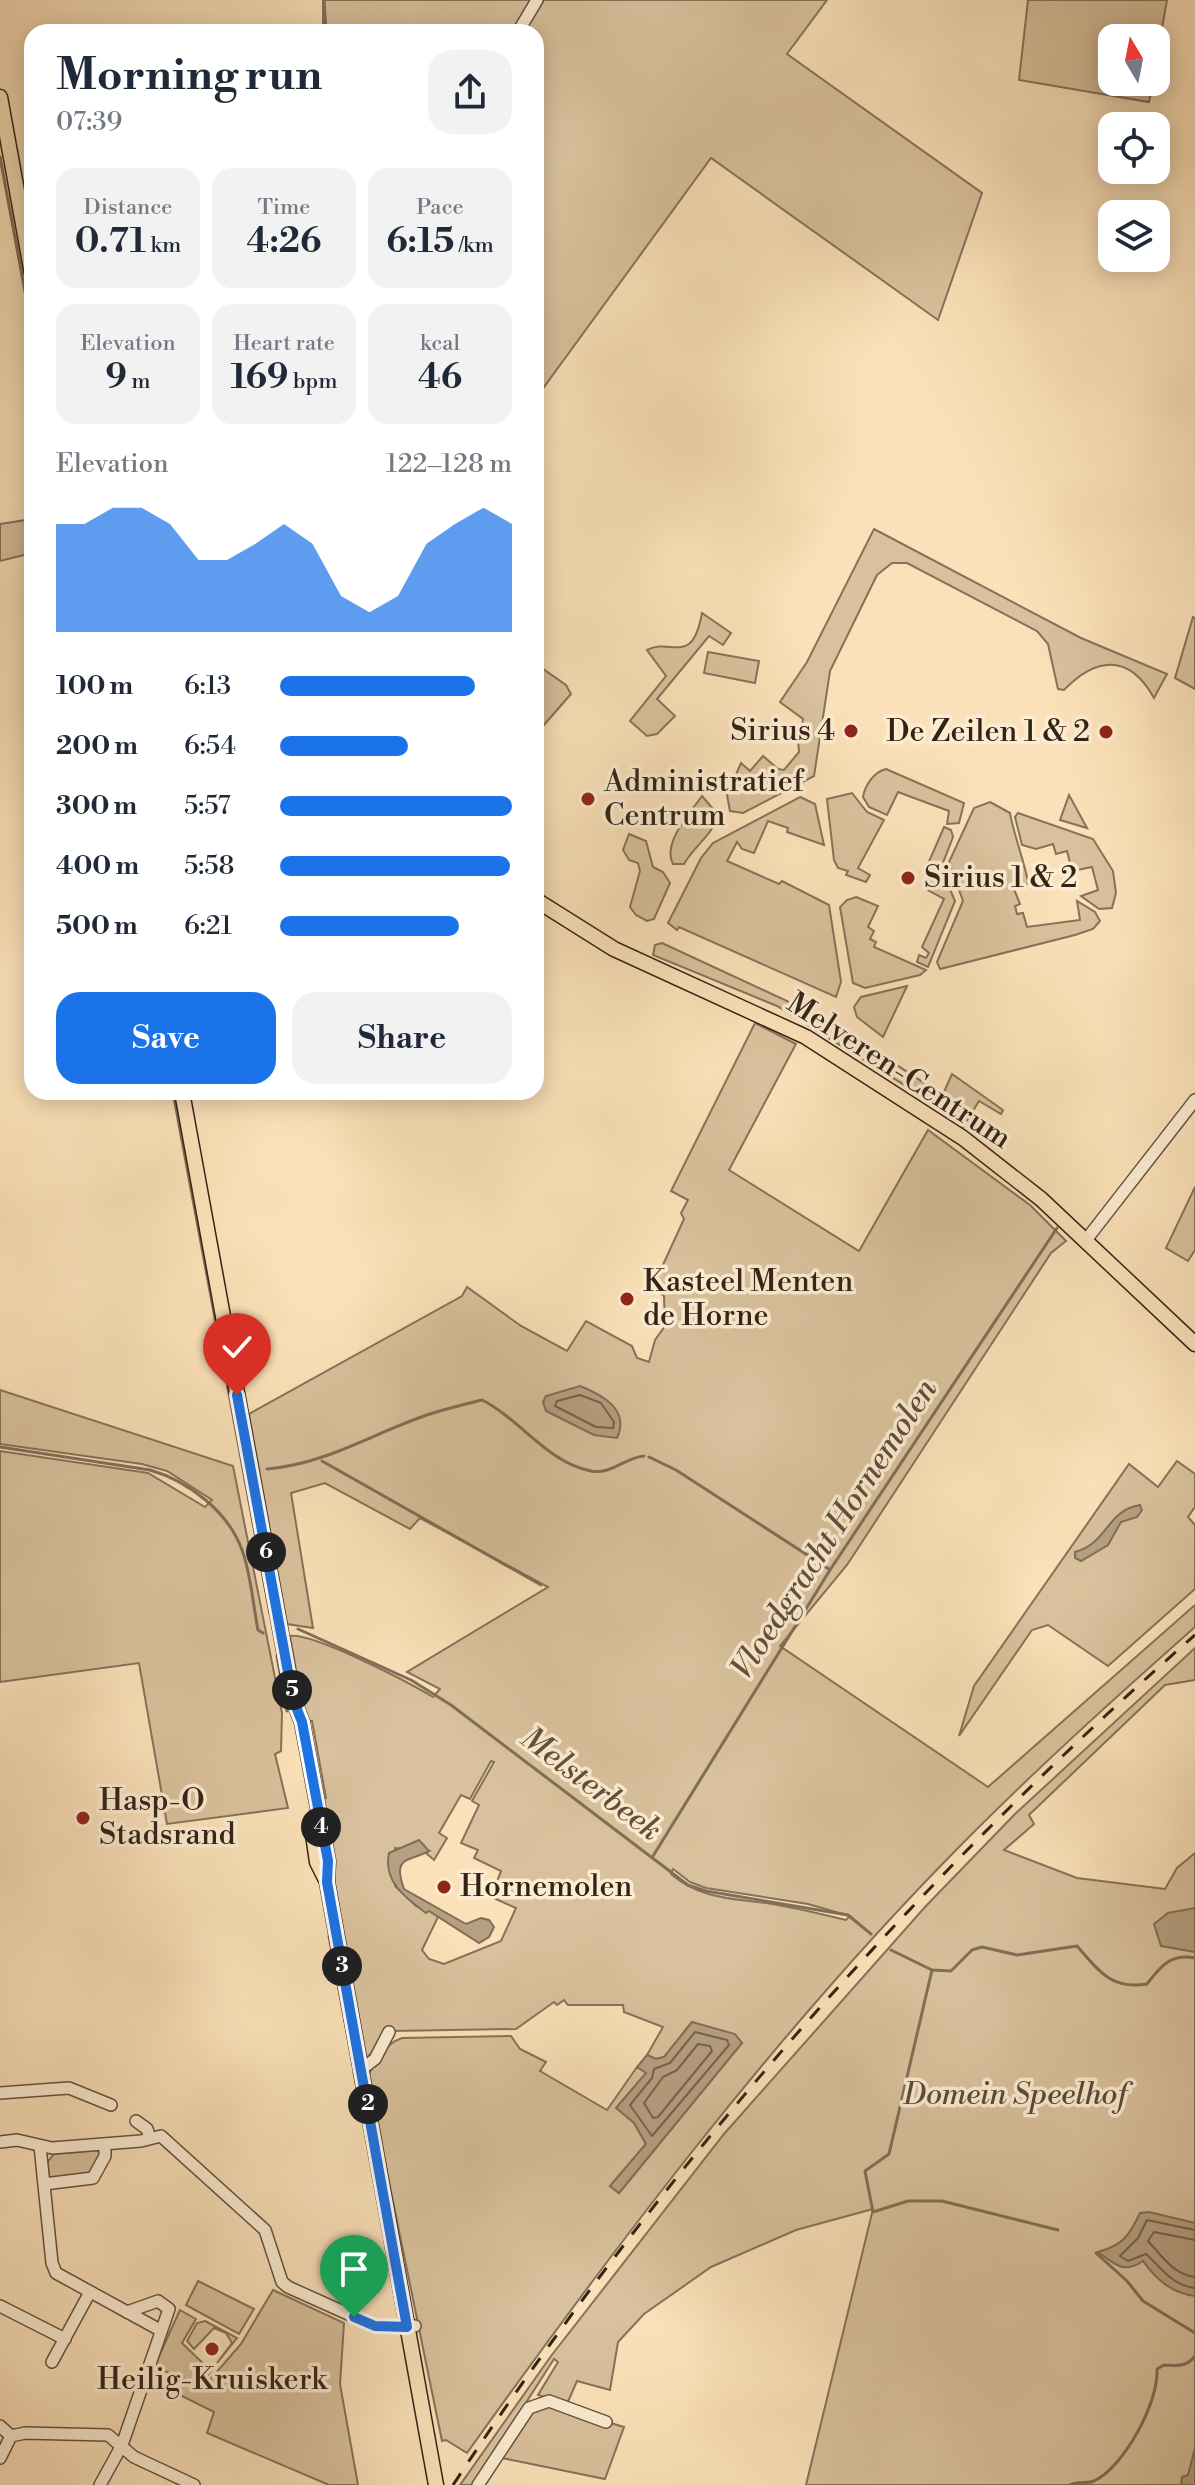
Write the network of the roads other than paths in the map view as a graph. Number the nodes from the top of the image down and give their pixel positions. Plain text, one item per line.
1 (537, 0) edge
2 (523, 24) edge
3 (0, 97) edge
4 (24, 230) edge
5 (544, 905) edge
6 (183, 1100) edge
7 (1195, 1100) edge
8 (1086, 1240) junction
9 (1195, 1344) edge
10 (389, 2032) dead end
11 (362, 2069) junction
12 (0, 2093) edge
13 (111, 2105) dead end
14 (136, 2121) dead end
15 (150, 2138) junction
16 (0, 2142) edge
17 (105, 2145) junction
18 (40, 2146) junction
19 (44, 2184) junction
20 (90, 2292) junction
21 (0, 2306) edge
22 (127, 2312) junction
23 (411, 2326) junction
24 (160, 2330) junction
25 (65, 2339) junction
26 (52, 2362) dead end
27 (606, 2422) dead end
28 (0, 2426) edge
29 (11, 2436) junction
30 (122, 2445) junction
31 (0, 2458) edge
32 (100, 2485) edge
33 (194, 2485) edge
34 (436, 2485) edge
35 (444, 2485) edge
36 (478, 2485) edge

1 - 2 street
3 - 4 main road
5 - 8 main road, Melveren-Centrum
6 - 11 main road
7 - 8 street
8 - 9 main road, Melveren-Centrum
10 - 11 street
11 - 23 main road
12 - 13 street
14 - 15 street
15 - 17 street
15 - 23 street
16 - 18 street
17 - 18 street
17 - 19 street
18 - 19 street
19 - 20 street
20 - 22 street
20 - 25 street
21 - 25 street
22 - 24 street
22 - 24 street
23 - 34 main road
23 - 35 main road
24 - 30 street
25 - 26 street
27 - 36 street
28 - 29 street
29 - 30 street
29 - 31 street
30 - 32 street
30 - 33 street

